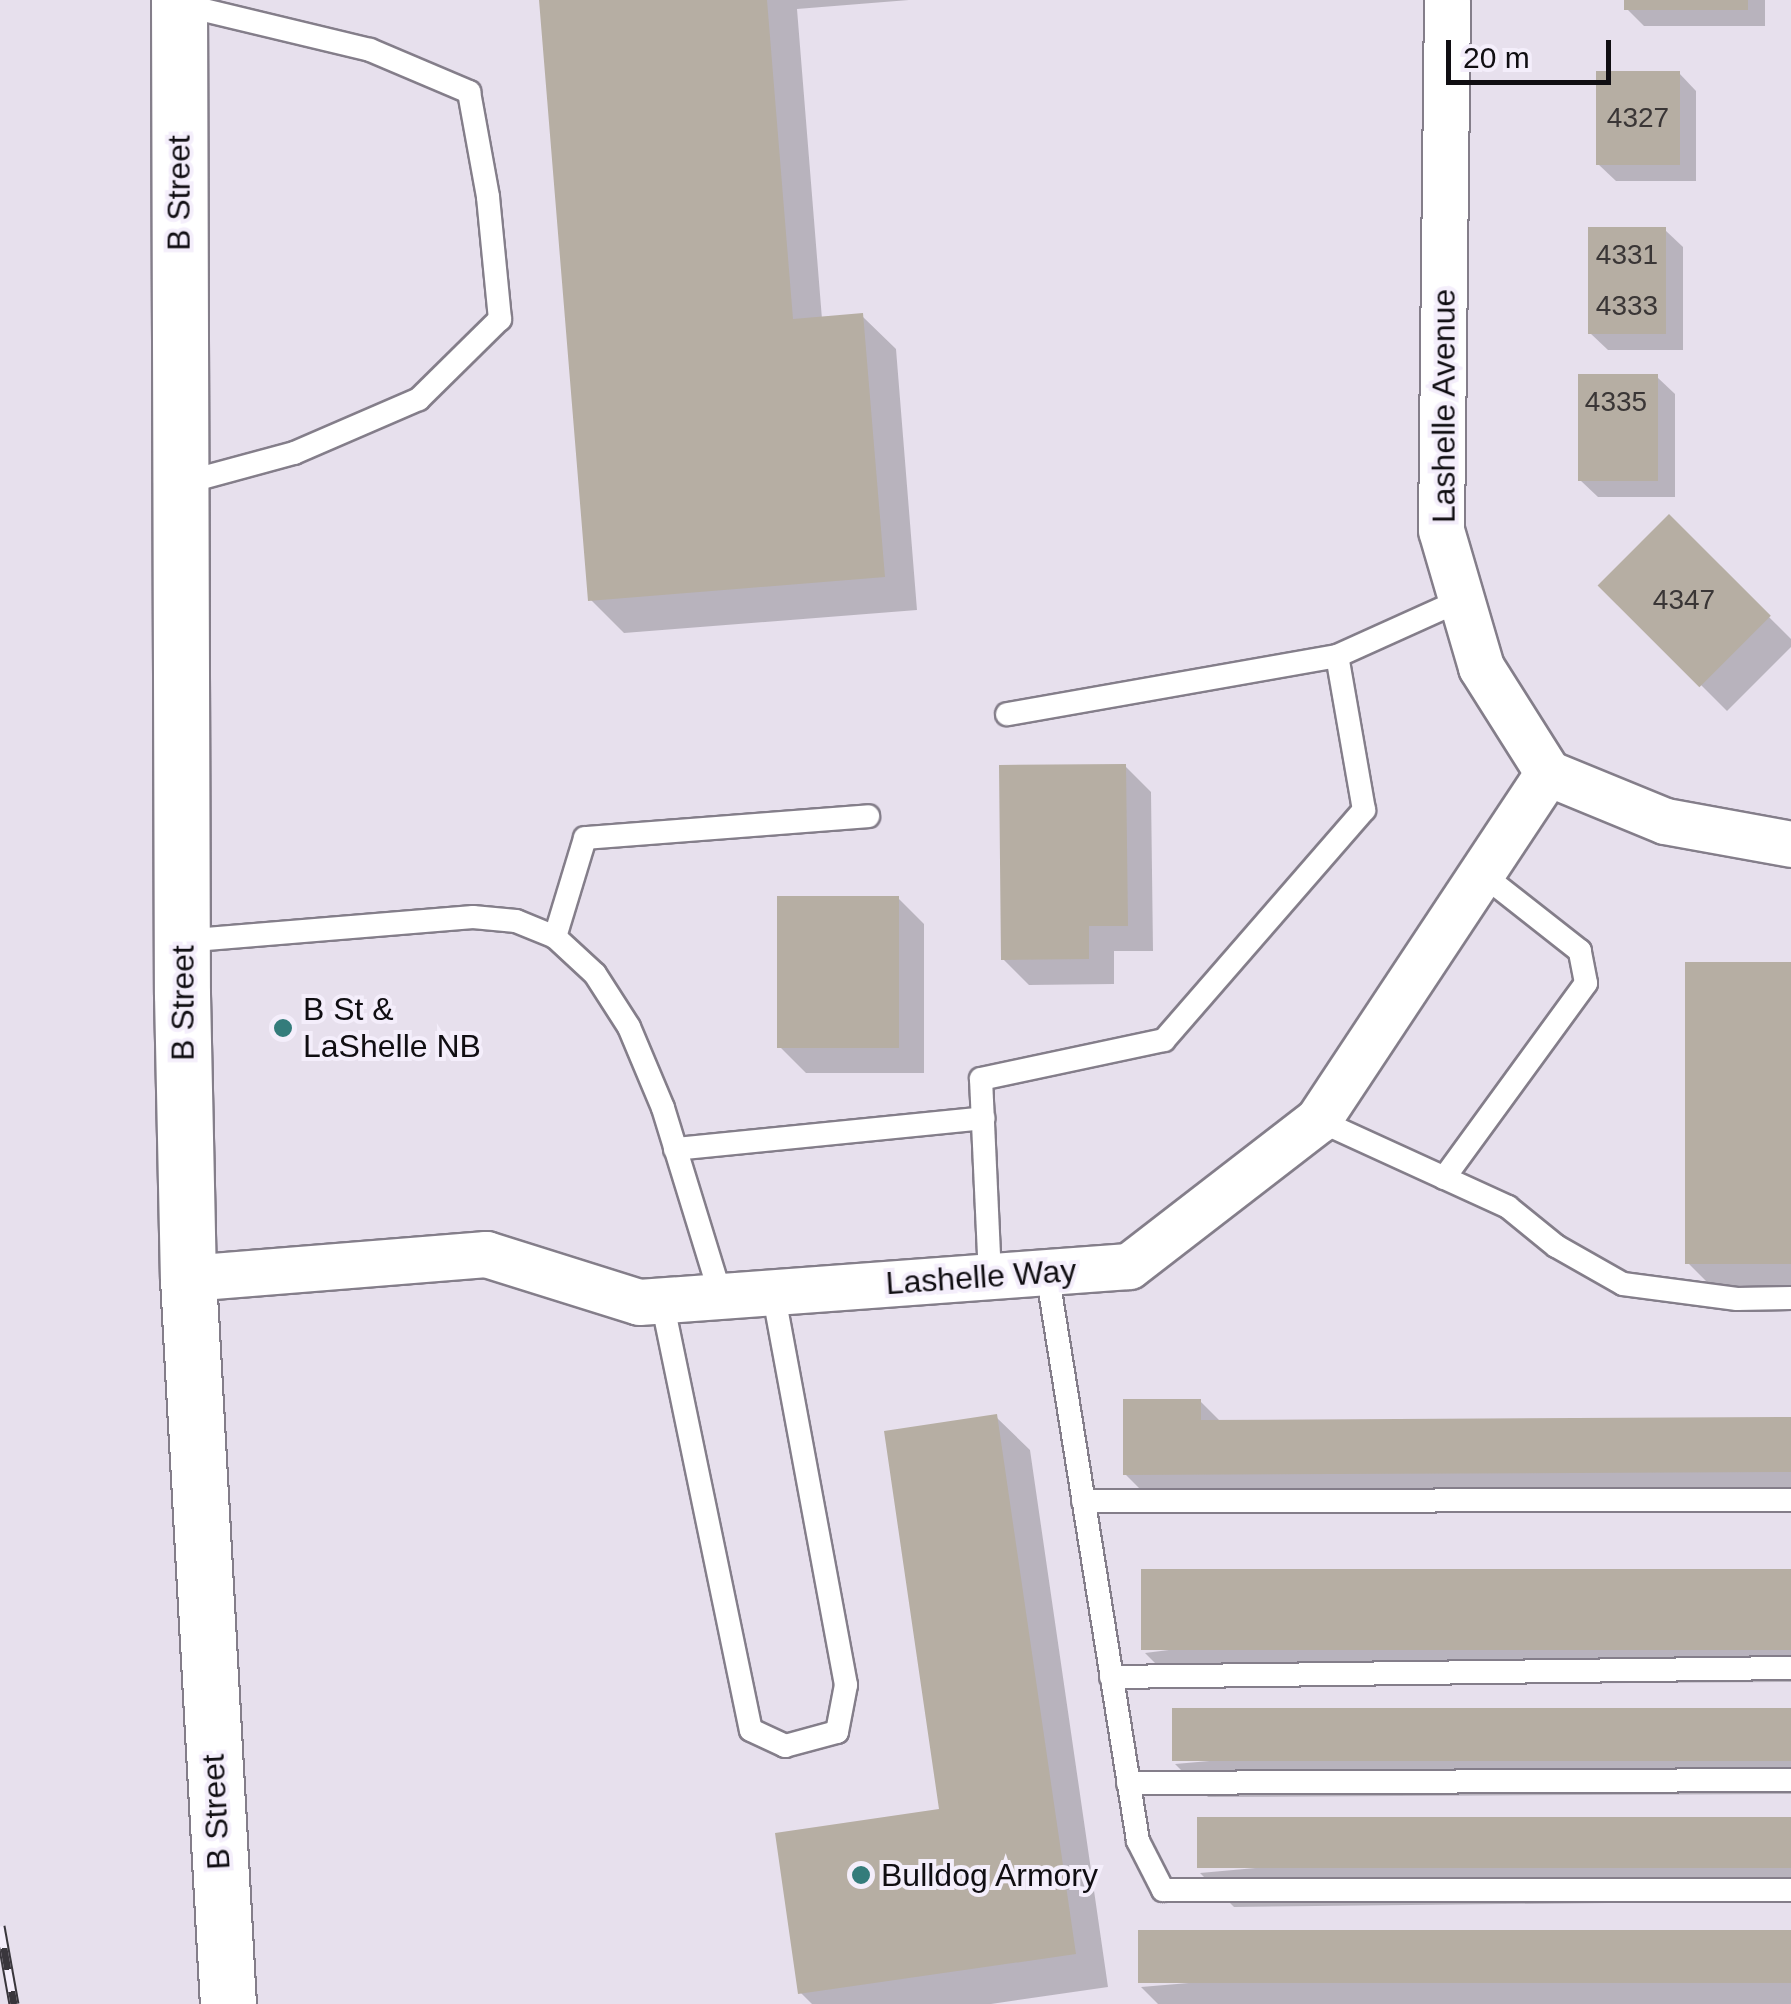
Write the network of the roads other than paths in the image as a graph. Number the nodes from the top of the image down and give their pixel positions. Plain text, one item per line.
1 (1446, 0) edge
2 (179, 2) edge
3 (180, 484) junction
4 (1462, 600) junction
5 (1338, 656) junction
6 (1007, 714) dead end
7 (1548, 773) junction
8 (868, 816) dead end
9 (1791, 844) edge
10 (1481, 873) junction
11 (554, 937) junction
12 (182, 940) junction
13 (983, 1118) junction
14 (1318, 1120) junction
15 (675, 1149) junction
16 (1444, 1178) junction
17 (1046, 1272) junction
18 (990, 1276) junction
19 (188, 1278) junction
20 (774, 1293) junction
21 (721, 1297) junction
22 (1791, 1298) edge
23 (662, 1301) junction
24 (1791, 1500) edge
25 (1083, 1501) junction
26 (1791, 1668) edge
27 (1112, 1677) junction
28 (1791, 1780) edge
29 (1128, 1783) junction
30 (1791, 1890) edge
31 (228, 2004) edge

1 - 4 street, Lashelle Avenue
2 - 3 main road, B Street
2 - 3 lane
3 - 12 main road, B Street
4 - 5 lane
4 - 7 street, Lashelle Avenue
5 - 6 lane
5 - 13 lane
7 - 9 street
7 - 10 street, Lashelle Way
8 - 11 lane
10 - 14 street, Lashelle Way
10 - 16 lane
11 - 12 lane
11 - 15 lane
12 - 19 main road, B Street
13 - 15 lane
13 - 18 lane
14 - 16 lane
14 - 17 street, Lashelle Way
15 - 21 lane
16 - 22 lane
17 - 18 street, Lashelle Way
17 - 25 lane
18 - 20 street, Lashelle Way
19 - 23 street, Lashelle Way
19 - 31 main road, B Street
20 - 21 street, Lashelle Way
20 - 23 lane
21 - 23 street, Lashelle Way
24 - 25 lane
25 - 27 lane
26 - 27 lane
27 - 29 lane
28 - 29 lane
29 - 30 lane

